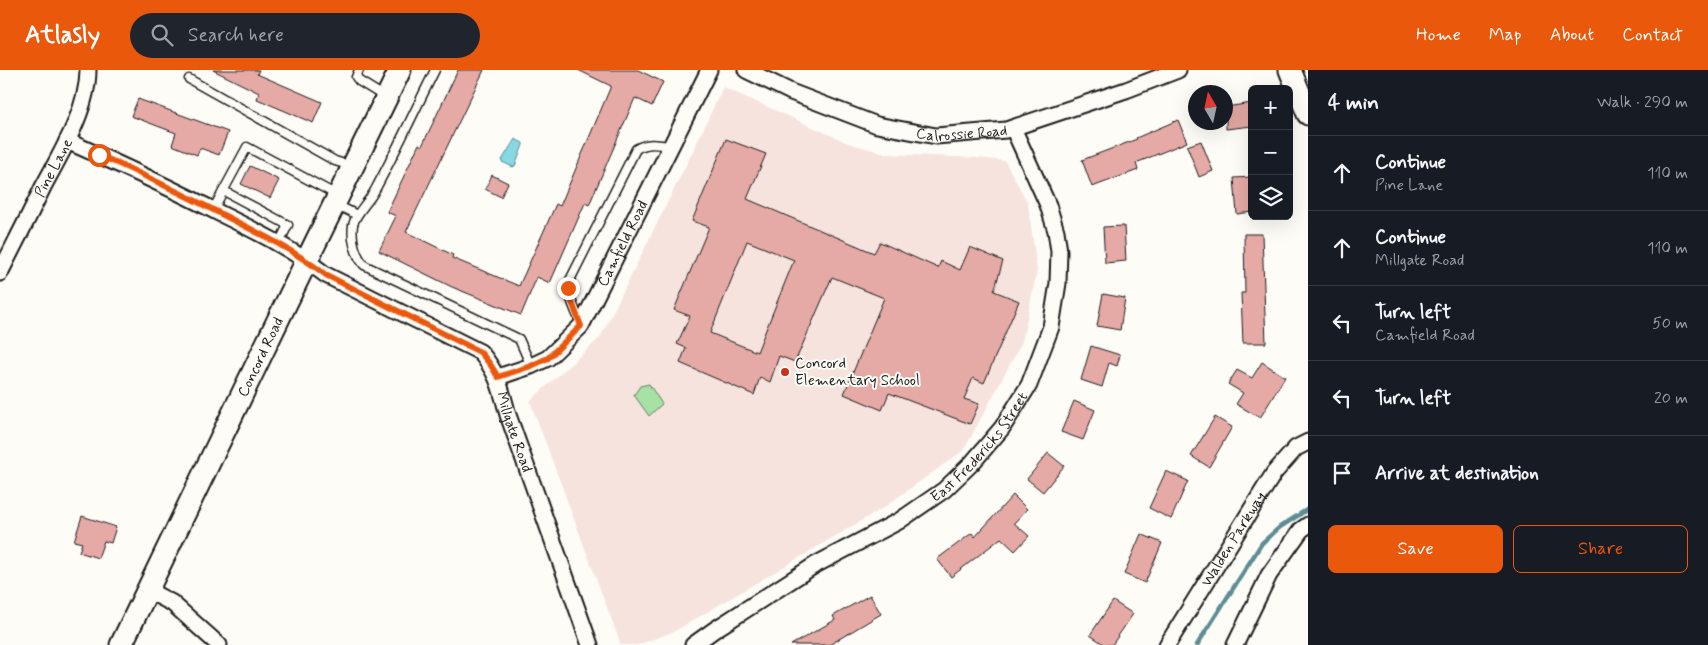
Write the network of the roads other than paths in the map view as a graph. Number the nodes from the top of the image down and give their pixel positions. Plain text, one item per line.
1 (88, 70) edge
2 (360, 70) edge
3 (400, 70) edge
4 (435, 70) edge
5 (709, 70) edge
6 (746, 70) edge
7 (1178, 70) edge
8 (1290, 70) edge
9 (190, 79) dead end
10 (386, 98) junction
11 (1308, 114) edge
12 (1013, 128) junction
13 (67, 141) junction
14 (670, 146) junction
15 (353, 166) junction
16 (224, 191) junction
17 (337, 200) junction
18 (213, 210) junction
19 (357, 215) junction
20 (279, 243) junction
21 (307, 260) junction
22 (0, 273) edge
23 (581, 326) junction
24 (531, 366) junction
25 (498, 377) junction
26 (1308, 442) edge
27 (1308, 525) edge
28 (147, 590) junction
29 (121, 645) edge
30 (219, 645) edge
31 (590, 645) edge
32 (693, 645) edge
33 (1167, 645) edge
34 (1235, 645) edge

1 - 13 street
2 - 10 lane
3 - 10 street, Concord Road
4 - 19 lane
5 - 14 street, Camfield Road
6 - 12 street, Calrossie Road
7 - 12 street, Calrossie Road
8 - 11 street
9 - 15 lane
10 - 15 street, Concord Road
12 - 32 street, East Fredericks Street
13 - 18 street, Pine Lane
13 - 22 street, Pine Lane
14 - 23 street, Camfield Road
14 - 23 lane
15 - 17 street, Concord Road
16 - 17 lane
16 - 18 lane
16 - 20 lane
17 - 19 lane
17 - 21 street, Concord Road
18 - 20 street, Pine Lane
19 - 24 lane
20 - 21 street, Pine Lane
21 - 25 street, Millgate Road
21 - 28 street, Concord Road
23 - 24 street, Camfield Road
24 - 25 street, Camfield Road
25 - 31 street, Millgate Road
26 - 33 street, Walden Parkway
27 - 34 street
28 - 29 street, Concord Road
28 - 30 street

